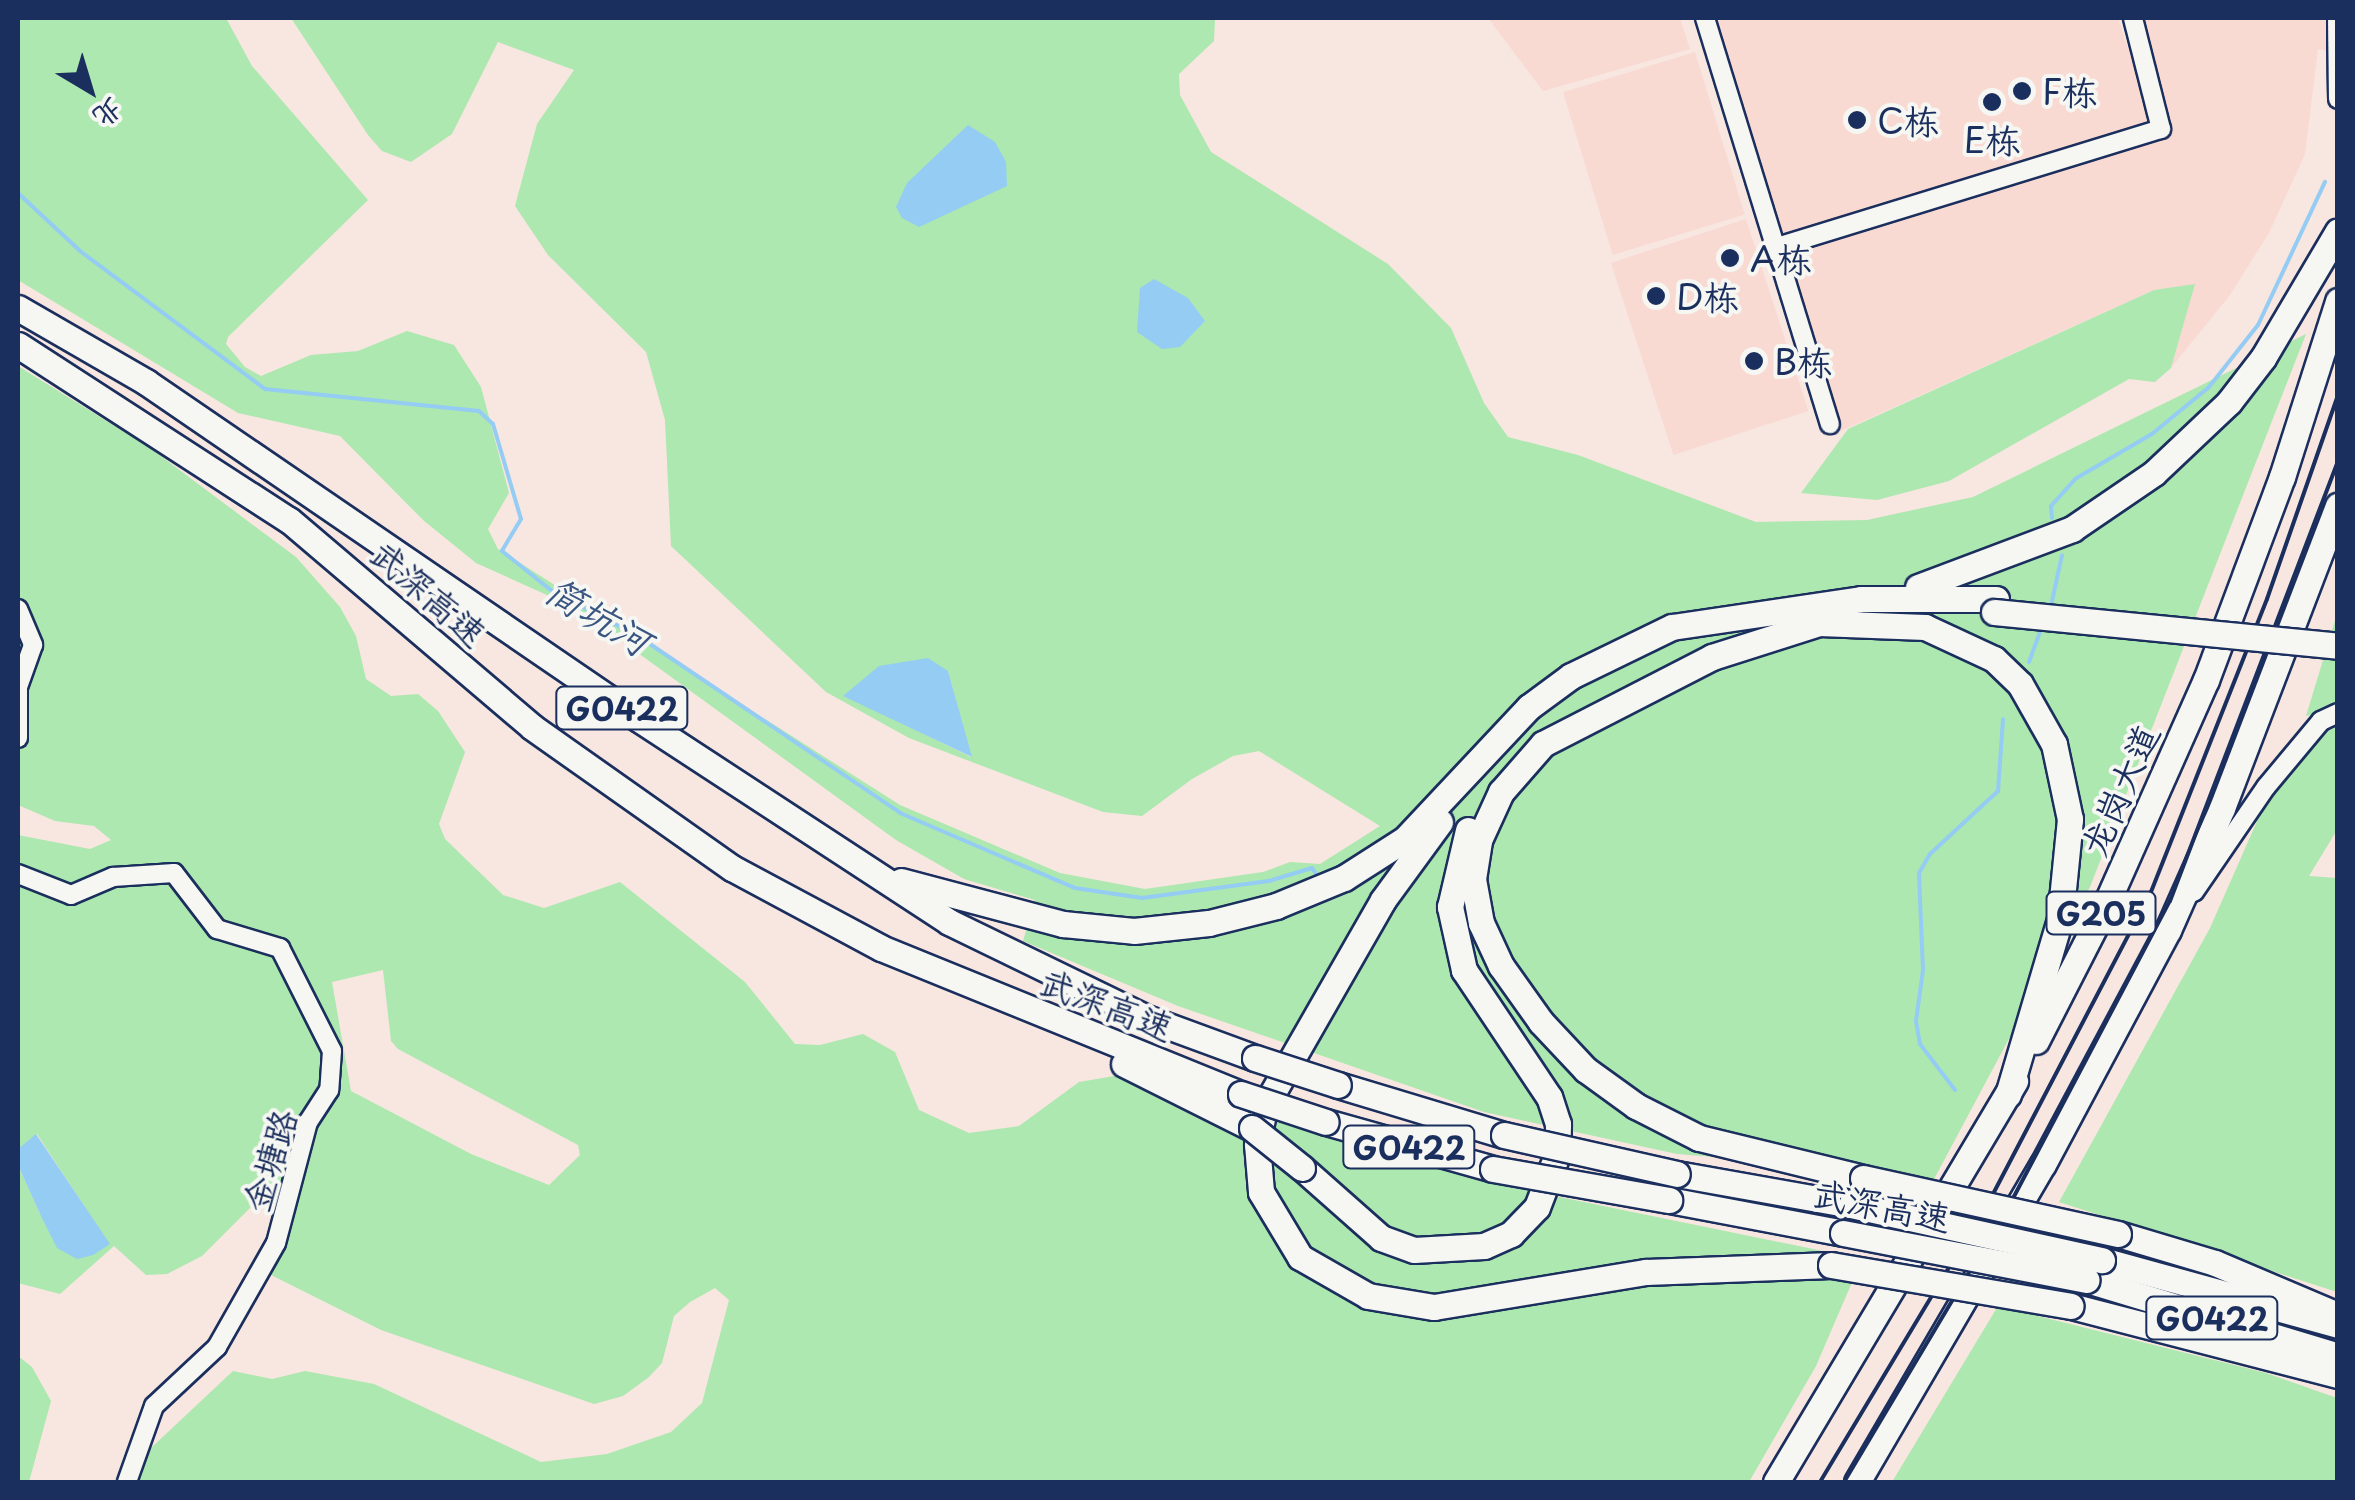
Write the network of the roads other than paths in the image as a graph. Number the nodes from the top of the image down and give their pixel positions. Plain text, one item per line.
1 (1706, 18) edge
2 (2133, 18) edge
3 (2336, 18) edge
4 (2338, 98) edge
5 (2338, 231) edge
6 (1774, 248) junction
7 (2338, 302) edge
8 (18, 308) edge
9 (18, 345) edge
10 (1830, 424) dead end
11 (2338, 506) edge
12 (2338, 525) edge
13 (2320, 545) junction
14 (1861, 599) junction
15 (1995, 606) junction
16 (18, 609) edge
17 (1818, 623) junction
18 (2338, 633) edge
19 (2338, 646) edge
20 (2338, 713) edge
21 (18, 738) edge
22 (1543, 744) junction
23 (1469, 776) junction
24 (872, 873) junction
25 (18, 874) edge
26 (2168, 930) junction
27 (1037, 1015) junction
28 (2008, 1094) junction
29 (2094, 1270) junction
30 (2338, 1315) edge
31 (2338, 1325) edge
32 (2338, 1356) edge
33 (2338, 1375) edge
34 (127, 1482) edge
35 (1776, 1482) edge
36 (1858, 1482) edge

1 - 6 street
2 - 6 street
3 - 4 street
5 - 14 highway
6 - 10 street
7 - 28 highway, 龙岗大道 / G205
8 - 24 highway, 武深高速 / G0422
9 - 27 highway, 武深高速 / G0422
11 - 13 highway, G205
12 - 13 highway
13 - 26 highway, G205
14 - 15 highway
14 - 23 highway
15 - 17 highway
15 - 18 highway
15 - 19 highway, bridge
16 - 21 street
17 - 22 highway
17 - 28 highway
20 - 26 street
22 - 27 highway, bridge
22 - 30 highway, bridge
23 - 24 highway
23 - 33 highway, bridge
24 - 29 highway, 武深高速 / G0422, bridge
25 - 34 street, 金塘路
26 - 36 highway, G205
27 - 29 highway, 武深高速 / G0422, bridge
28 - 35 highway, 龙岗大道 / G205
29 - 31 highway, 武深高速 / G0422
29 - 32 highway, 武深高速 / G0422

